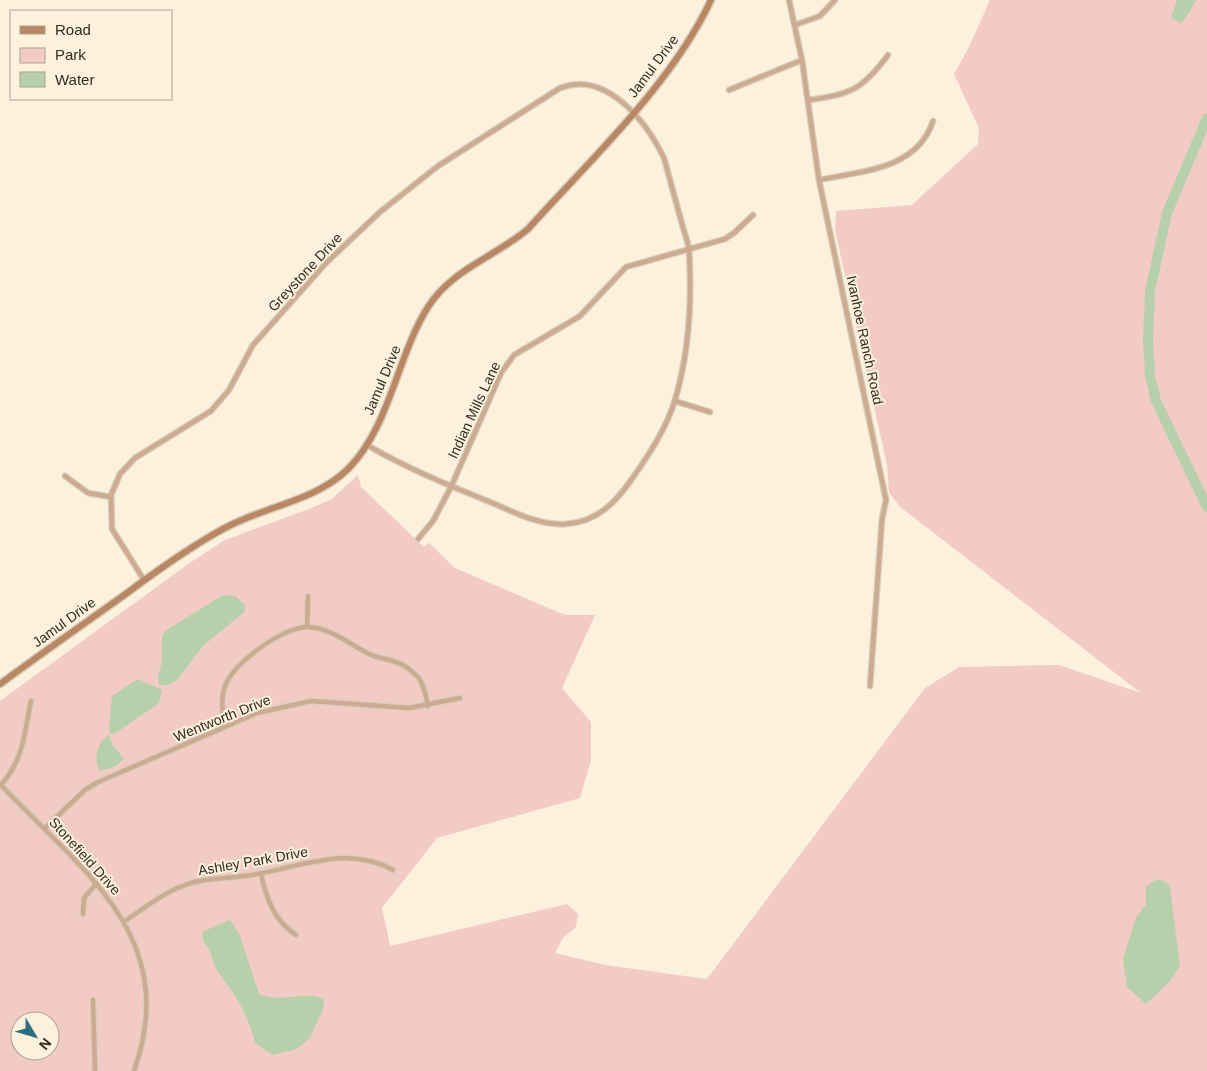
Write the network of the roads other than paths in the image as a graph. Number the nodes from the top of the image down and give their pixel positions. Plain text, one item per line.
1 (711, 0) edge
2 (789, 0) edge
3 (835, 0) edge
4 (795, 26) junction
5 (888, 55) dead end
6 (802, 60) junction
7 (729, 90) dead end
8 (809, 100) junction
9 (632, 113) junction
10 (933, 121) dead end
11 (819, 180) junction
12 (753, 215) dead end
13 (689, 248) junction
14 (675, 401) junction
15 (710, 412) dead end
16 (367, 445) junction
17 (65, 476) dead end
18 (452, 487) junction
19 (111, 497) junction
20 (418, 539) dead end
21 (144, 580) junction
22 (308, 596) dead end
23 (307, 626) junction
24 (0, 684) edge
25 (870, 686) dead end
26 (460, 698) dead end
27 (31, 701) dead end
28 (428, 706) junction
29 (225, 728) junction
30 (0, 784) edge
31 (45, 828) junction
32 (393, 870) dead end
33 (260, 874) junction
34 (97, 883) junction
35 (83, 914) dead end
36 (125, 921) junction
37 (296, 935) dead end
38 (92, 1000) dead end
39 (95, 1071) edge
40 (134, 1071) edge

1 - 9 street, Jamul Drive
2 - 4 street, Ivanhoe Ranch Road
3 - 4 street
4 - 6 street, Ivanhoe Ranch Road
5 - 8 street
6 - 7 street
6 - 8 street, Ivanhoe Ranch Road
8 - 11 street, Ivanhoe Ranch Road
9 - 13 street, Greystone Drive
9 - 16 street, Jamul Drive
9 - 19 street, Greystone Drive
10 - 11 street
11 - 25 street, Ivanhoe Ranch Road
12 - 13 street, Indian Mills Lane
13 - 14 street, Greystone Drive
13 - 18 street, Indian Mills Lane
14 - 15 street
14 - 18 street, Greystone Drive
16 - 18 street, Greystone Drive
16 - 21 street, Jamul Drive
17 - 19 street
18 - 20 street, Indian Mills Lane
19 - 21 street, Greystone Drive
21 - 24 street, Jamul Drive
22 - 23 street
23 - 28 street
23 - 29 street
26 - 28 street, Wentworth Drive
27 - 30 street
28 - 29 street, Wentworth Drive
29 - 31 street, Wentworth Drive
30 - 31 street, Stonefield Drive
31 - 34 street, Stonefield Drive
32 - 33 street, Ashley Park Drive
33 - 36 street, Ashley Park Drive
33 - 37 street
34 - 35 street
34 - 36 street, Stonefield Drive
36 - 40 street, Stonefield Drive
38 - 39 street

